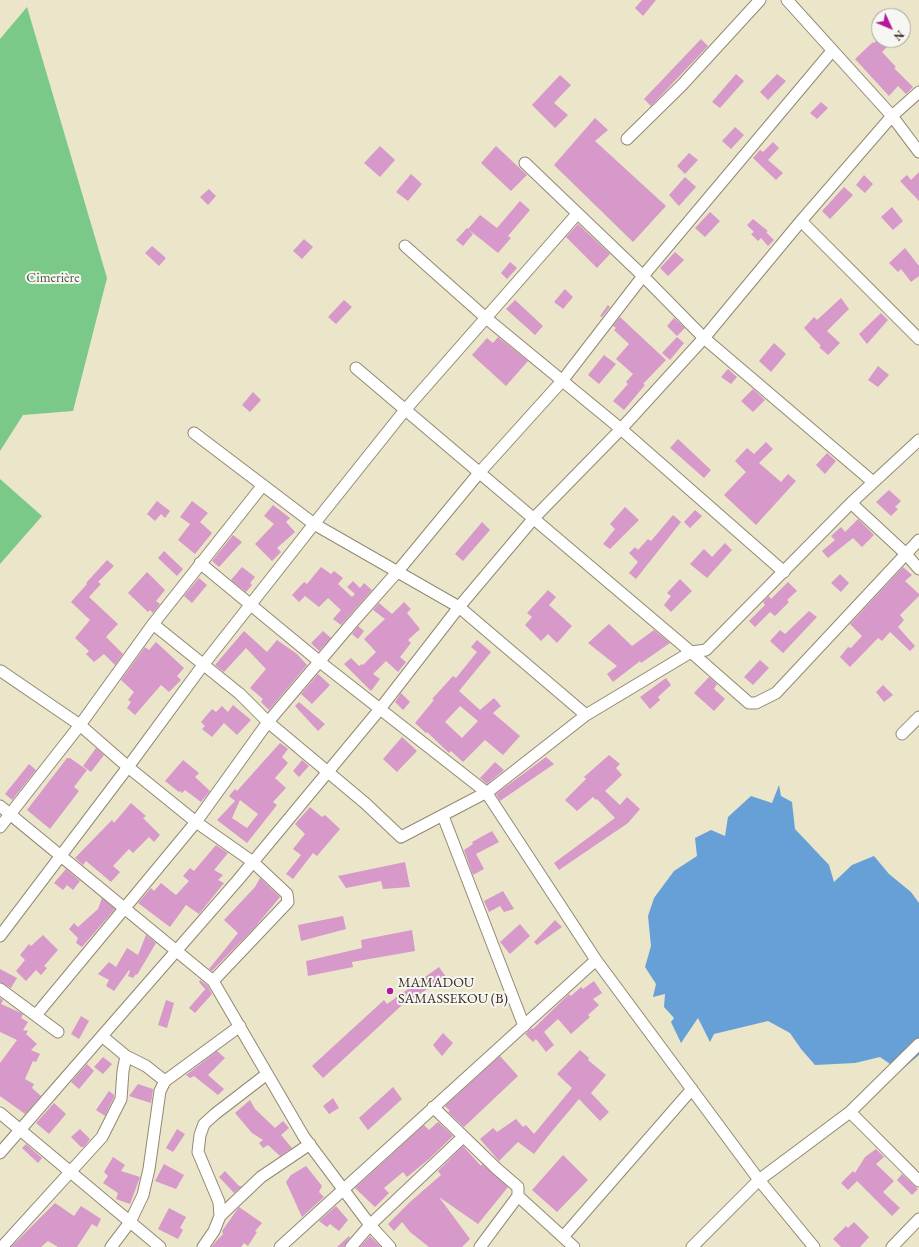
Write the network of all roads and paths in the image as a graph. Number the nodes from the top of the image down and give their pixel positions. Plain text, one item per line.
1 (760, 0) edge
2 (787, 0) edge
3 (832, 51) junction
4 (919, 92) edge
5 (892, 116) junction
6 (627, 139) dead end
7 (919, 152) edge
8 (526, 164) dead end
9 (576, 214) junction
10 (801, 221) junction
11 (405, 246) dead end
12 (643, 276) junction
13 (486, 318) junction
14 (704, 338) junction
15 (919, 339) edge
16 (356, 368) dead end
17 (562, 381) junction
18 (405, 410) junction
19 (621, 429) junction
20 (194, 433) dead end
21 (919, 440) edge
22 (479, 473) junction
23 (874, 482) junction
24 (263, 485) junction
25 (851, 503) junction
26 (534, 518) junction
27 (314, 524) junction
28 (919, 540) edge
29 (905, 553) junction
30 (200, 563) junction
31 (919, 569) edge
32 (398, 571) junction
33 (784, 572) junction
34 (250, 604) junction
35 (459, 607) junction
36 (153, 624) junction
37 (691, 652) junction
38 (320, 662) junction
39 (203, 665) junction
40 (1, 671) edge
41 (380, 709) junction
42 (586, 715) junction
43 (919, 717) edge
44 (268, 722) junction
45 (80, 725) junction
46 (902, 734) dead end
47 (128, 767) junction
48 (328, 773) junction
49 (486, 792) junction
50 (0, 806) edge
51 (10, 815) junction
52 (443, 816) junction
53 (196, 822) junction
54 (0, 827) edge
55 (60, 856) junction
56 (253, 862) junction
57 (124, 909) junction
58 (0, 936) edge
59 (177, 951) junction
60 (596, 960) junction
61 (213, 981) junction
62 (0, 989) edge
63 (36, 1015) junction
64 (240, 1026) junction
65 (524, 1026) junction
66 (58, 1032) dead end
67 (103, 1037) junction
68 (919, 1044) edge
69 (126, 1056) junction
70 (267, 1074) junction
71 (165, 1081) junction
72 (692, 1089) junction
73 (433, 1107) junction
74 (850, 1112) junction
75 (0, 1113) edge
76 (20, 1131) junction
77 (463, 1137) junction
78 (310, 1144) junction
79 (0, 1153) edge
80 (71, 1173) junction
81 (759, 1180) junction
82 (919, 1181) edge
83 (343, 1190) junction
84 (518, 1196) junction
85 (220, 1216) junction
86 (919, 1219) edge
87 (130, 1222) junction
88 (370, 1225) junction
89 (563, 1237) junction
90 (2, 1247) edge
91 (111, 1247) edge
92 (160, 1247) edge
93 (203, 1247) edge
94 (280, 1247) edge
95 (351, 1247) edge
96 (390, 1247) edge
97 (480, 1247) edge
98 (574, 1247) edge
99 (692, 1247) edge
100 (814, 1247) edge
101 (892, 1247) edge

1 - 6 street
2 - 3 street
3 - 5 street
3 - 12 street
4 - 5 street
5 - 7 street
5 - 10 street
8 - 9 street
9 - 12 street
9 - 13 street
10 - 14 street
10 - 15 street
11 - 13 street
12 - 14 street
12 - 17 street
13 - 17 street
13 - 18 street
14 - 19 street
14 - 23 street
16 - 18 street
17 - 19 street
17 - 22 street
18 - 22 street
18 - 27 street
19 - 26 street
19 - 33 street
20 - 24 street
21 - 23 street
22 - 26 street
22 - 32 street
23 - 25 street
24 - 27 street
24 - 30 street
25 - 29 street
25 - 33 street
26 - 35 street
26 - 37 street
27 - 32 street
27 - 34 street
28 - 29 street
29 - 31 street
29 - 37 street
30 - 34 street
30 - 36 street
32 - 35 street
32 - 38 street
33 - 37 street
34 - 38 street
34 - 39 street
35 - 41 street
35 - 42 street
36 - 39 street
36 - 45 street
37 - 42 street
38 - 41 street
38 - 44 street
39 - 44 street
39 - 47 street
40 - 45 street
41 - 48 street
41 - 49 street
42 - 49 street
43 - 46 street
44 - 48 street
44 - 53 street
45 - 47 street
45 - 51 street
47 - 53 street
47 - 55 street
48 - 52 street
48 - 56 street
49 - 52 street
49 - 60 street
50 - 51 street
51 - 54 street
51 - 55 street
52 - 65 street
53 - 56 street
53 - 57 street
55 - 57 street
55 - 58 street
56 - 59 street
56 - 61 street
57 - 59 street
57 - 63 street
59 - 61 street
59 - 67 street
60 - 65 street
60 - 72 street
61 - 64 street
62 - 63 street
63 - 66 street
64 - 70 street
64 - 71 street
65 - 73 street
67 - 69 street
67 - 76 street
68 - 74 street
69 - 71 street
69 - 80 street
70 - 78 street
70 - 85 street
71 - 87 street
72 - 81 street
72 - 89 street
73 - 77 street
73 - 83 street
74 - 81 street
74 - 82 street
75 - 76 street
76 - 79 street
76 - 80 street
77 - 84 street
77 - 88 street
78 - 83 street
78 - 85 street
80 - 87 street
80 - 90 street
81 - 99 street
81 - 100 street
83 - 88 street
83 - 94 street
84 - 89 street
84 - 97 street
85 - 93 street
86 - 101 street
87 - 91 street
87 - 92 street
88 - 95 street
88 - 96 street
89 - 98 street

